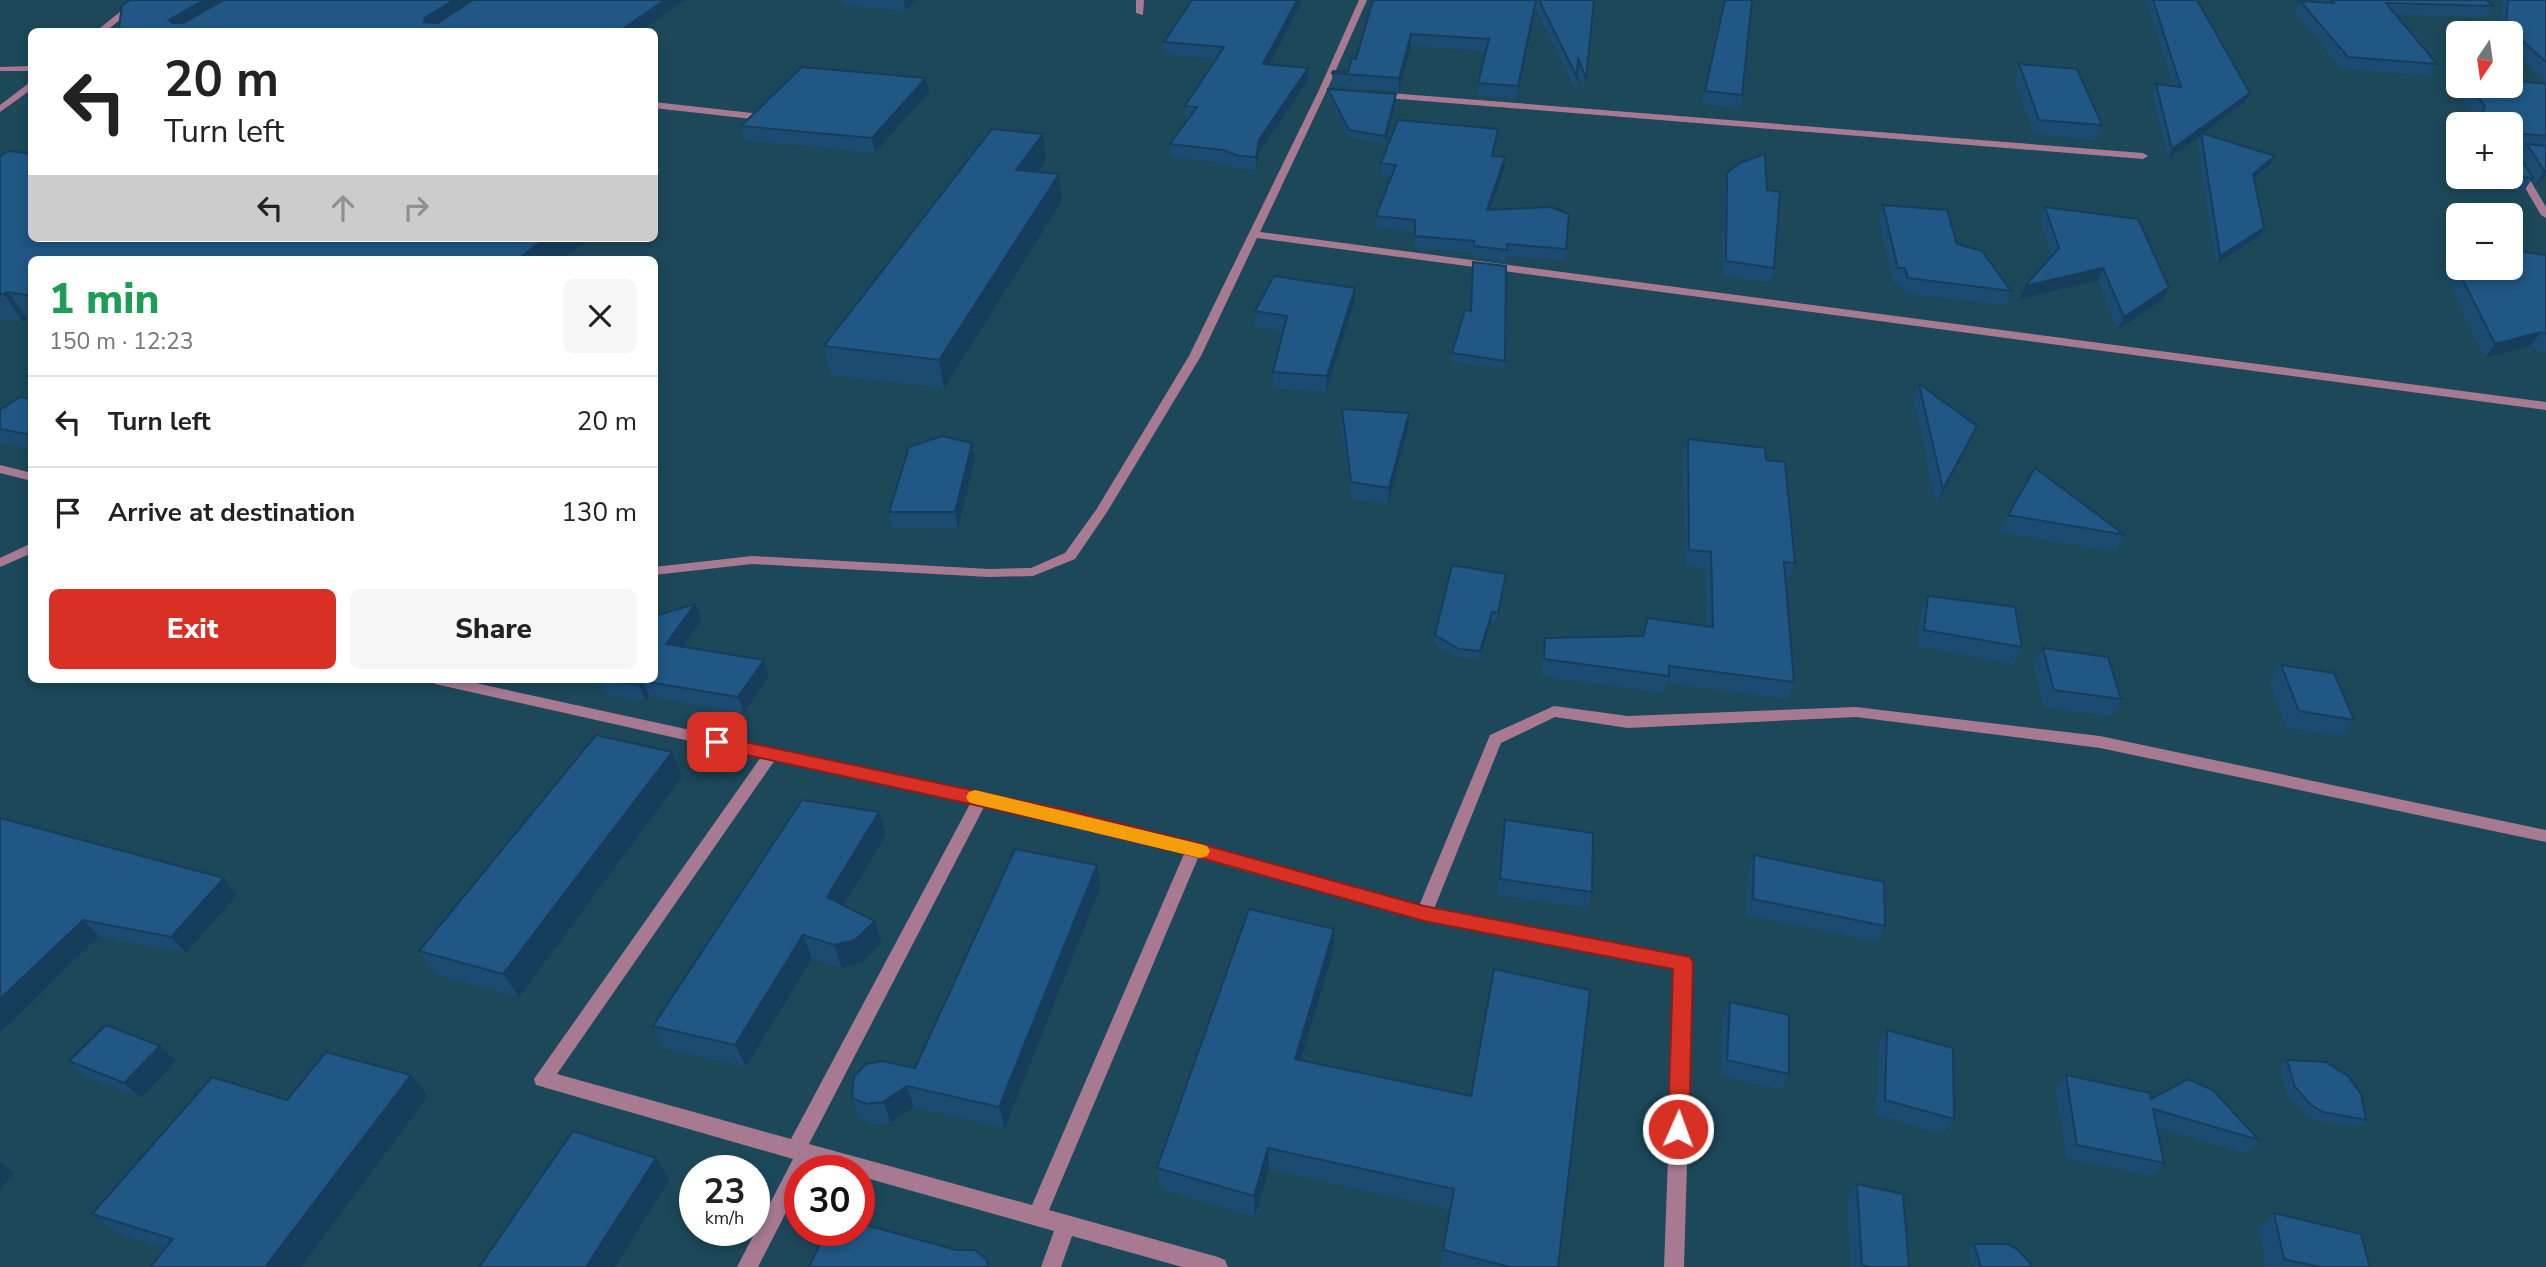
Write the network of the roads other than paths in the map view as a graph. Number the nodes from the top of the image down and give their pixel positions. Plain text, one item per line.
1 (140, 0) edge
2 (1140, 0) edge
3 (1363, 0) edge
4 (1140, 13) dead end
5 (104, 28) edge
6 (28, 68) edge
7 (0, 69) edge
8 (28, 88) edge
9 (1324, 90) junction
10 (1337, 91) edge
11 (1365, 94) edge
12 (658, 105) edge
13 (0, 109) edge
14 (761, 117) edge
15 (2143, 156) dead end
16 (2523, 175) edge
17 (2546, 215) edge
18 (1253, 234) junction
19 (2546, 406) edge
20 (0, 469) edge
21 (28, 476) edge
22 (28, 548) edge
23 (0, 563) edge
24 (658, 571) edge
25 (452, 683) edge
26 (772, 753) junction
27 (981, 799) junction
28 (2546, 836) edge
29 (1194, 849) junction
30 (1424, 914) junction
31 (801, 1152) junction
32 (1037, 1216) junction
33 (1068, 1224) junction
34 (747, 1267) edge
35 (1051, 1267) edge
36 (1218, 1267) edge
37 (1674, 1267) edge

1 - 5 street
2 - 4 street
3 - 9 street
6 - 7 street
8 - 13 street
9 - 10 street
9 - 18 street
11 - 15 street
12 - 14 street
16 - 17 street
18 - 19 street
18 - 24 street
20 - 21 street
22 - 23 street
25 - 26 street
26 - 27 street
26 - 31 street
27 - 29 street
27 - 31 street
28 - 30 street
29 - 30 street
29 - 32 street
30 - 37 street
31 - 32 street
31 - 34 street
32 - 33 street
33 - 35 street
33 - 36 street

